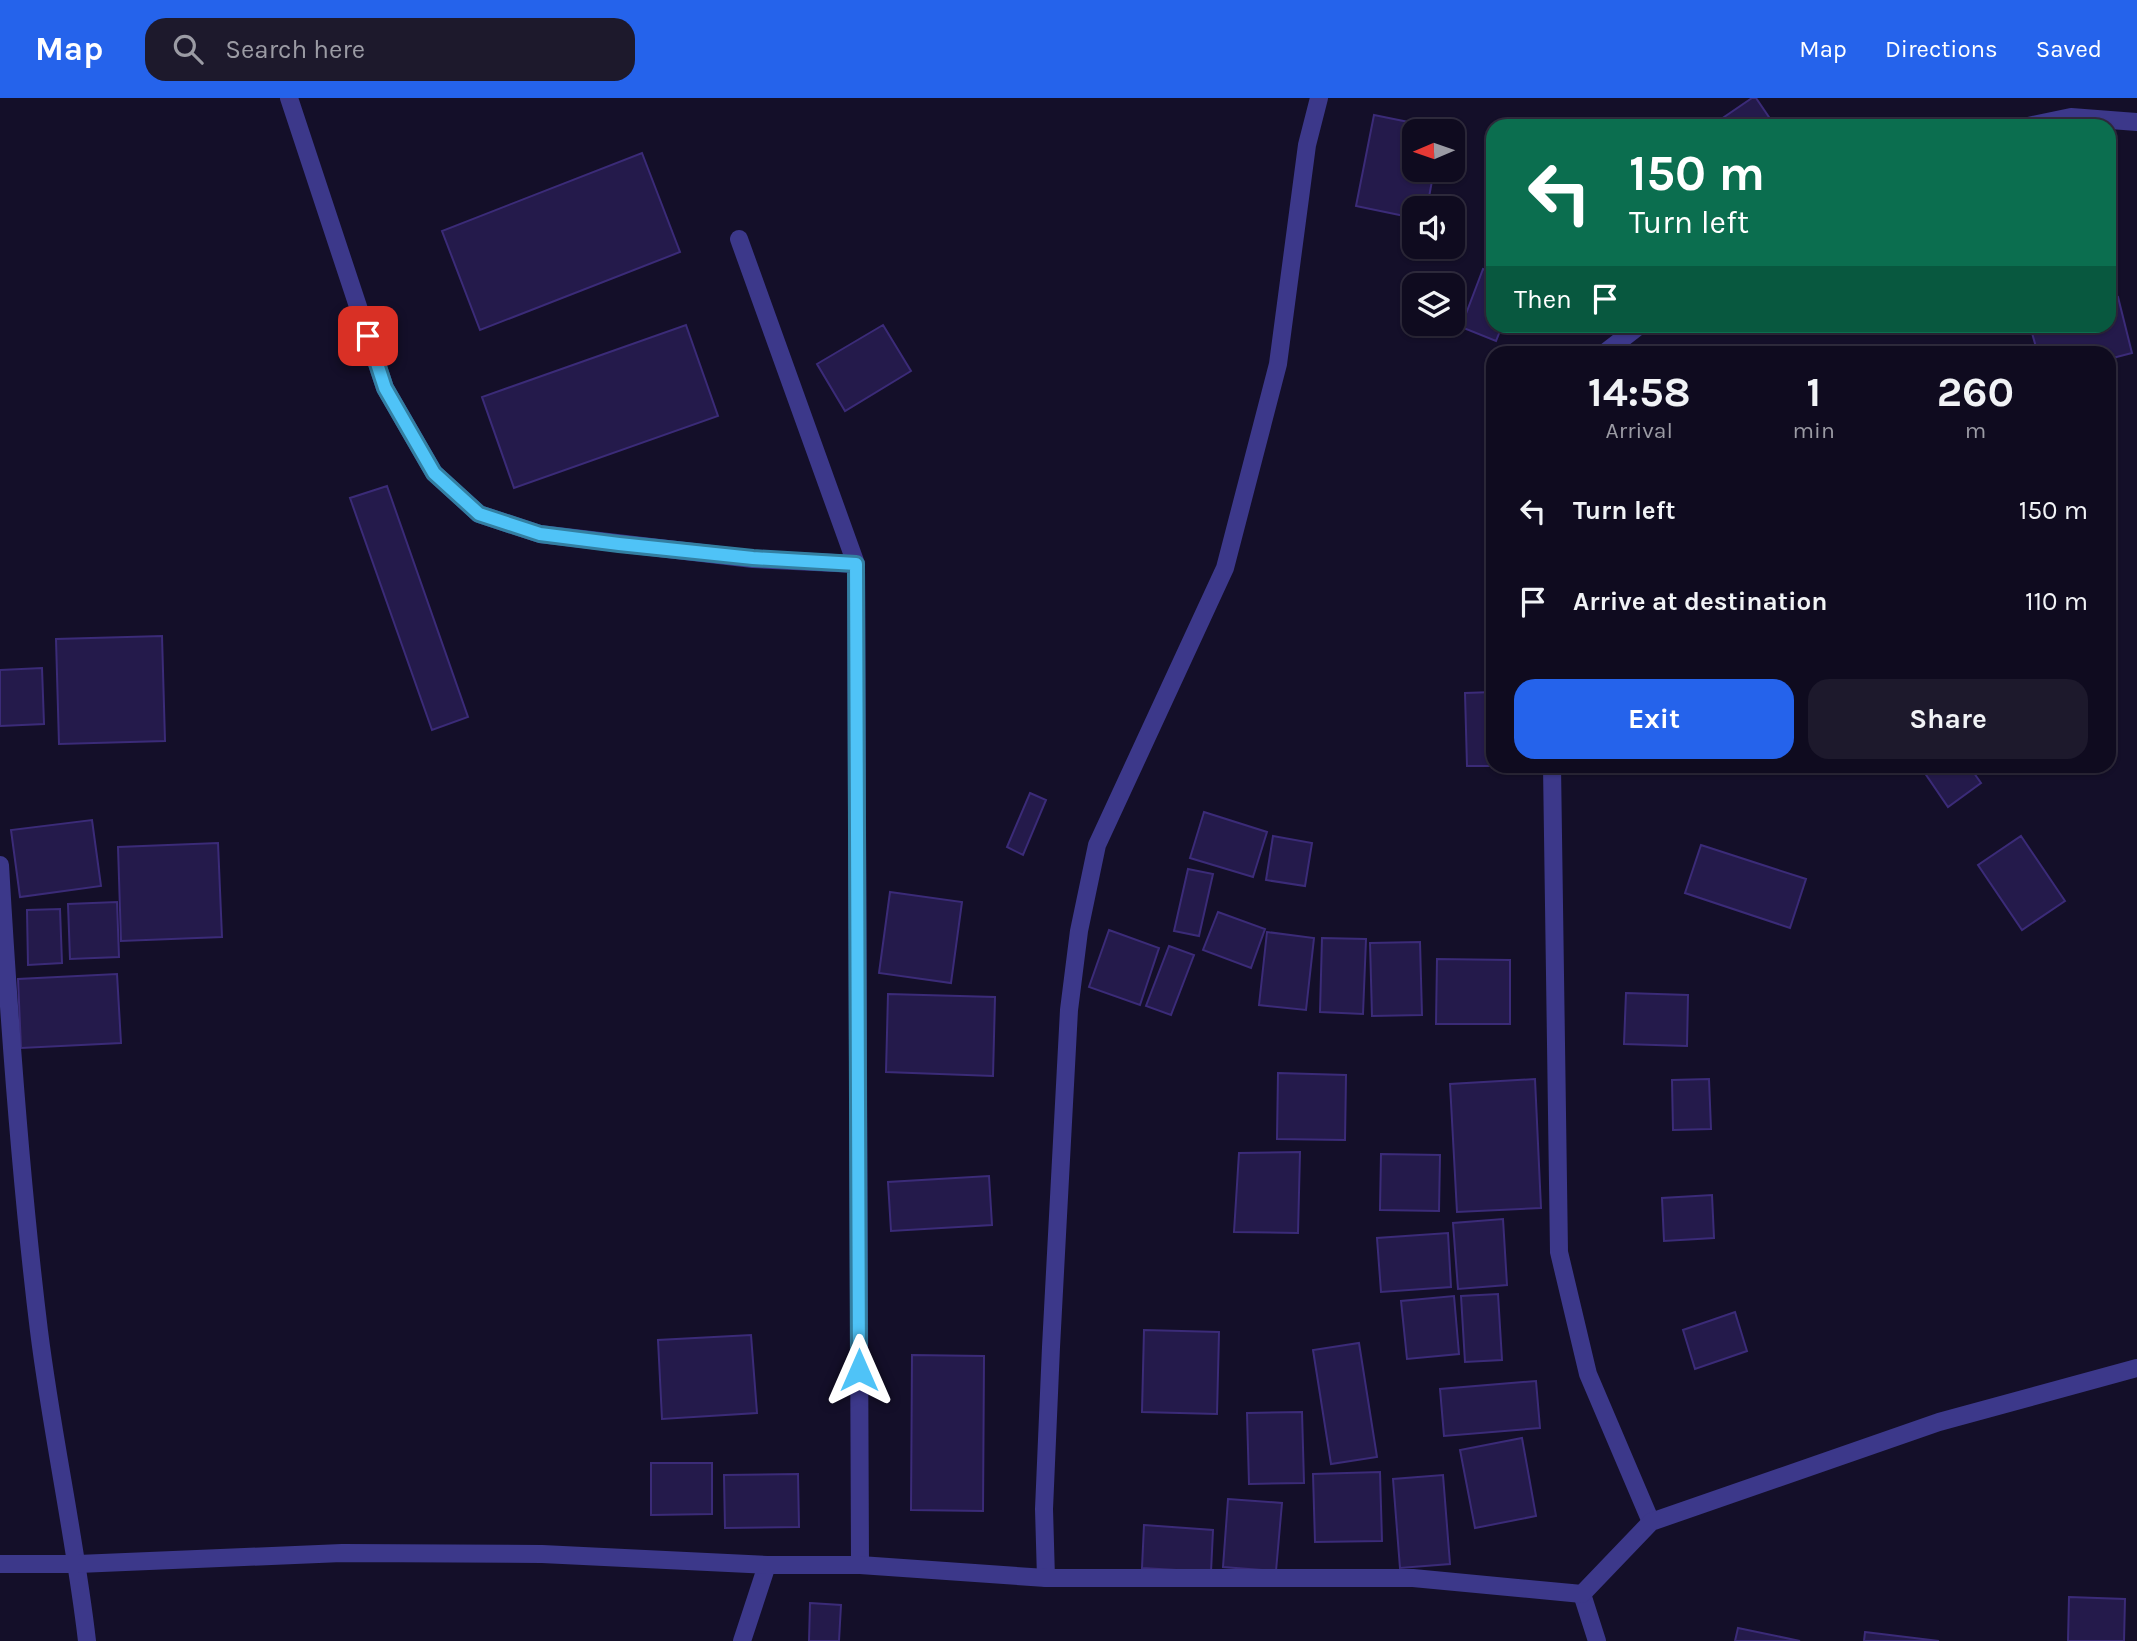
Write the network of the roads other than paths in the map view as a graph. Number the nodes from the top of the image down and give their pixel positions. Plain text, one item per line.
1 (289, 98) edge
2 (1319, 98) edge
3 (2061, 119) edge
4 (2097, 119) edge
5 (2116, 120) edge
6 (2137, 122) edge
7 (739, 239) dead end
8 (1630, 333) edge
9 (1613, 346) edge
10 (856, 564) junction
11 (1552, 773) edge
12 (0, 865) edge
13 (2137, 1368) edge
14 (1651, 1522) junction
15 (0, 1564) edge
16 (78, 1564) junction
17 (767, 1565) junction
18 (859, 1565) junction
19 (1046, 1578) junction
20 (1582, 1594) junction
21 (87, 1641) edge
22 (742, 1641) edge
23 (1597, 1641) edge

1 - 10 street
2 - 19 street
3 - 4 street
5 - 6 street
7 - 10 street
8 - 9 street
10 - 18 street
11 - 14 street
12 - 16 street
13 - 14 street
14 - 20 street
15 - 16 street
16 - 17 street
16 - 21 street
17 - 18 street
17 - 22 street
18 - 19 street
19 - 20 street
20 - 23 street

